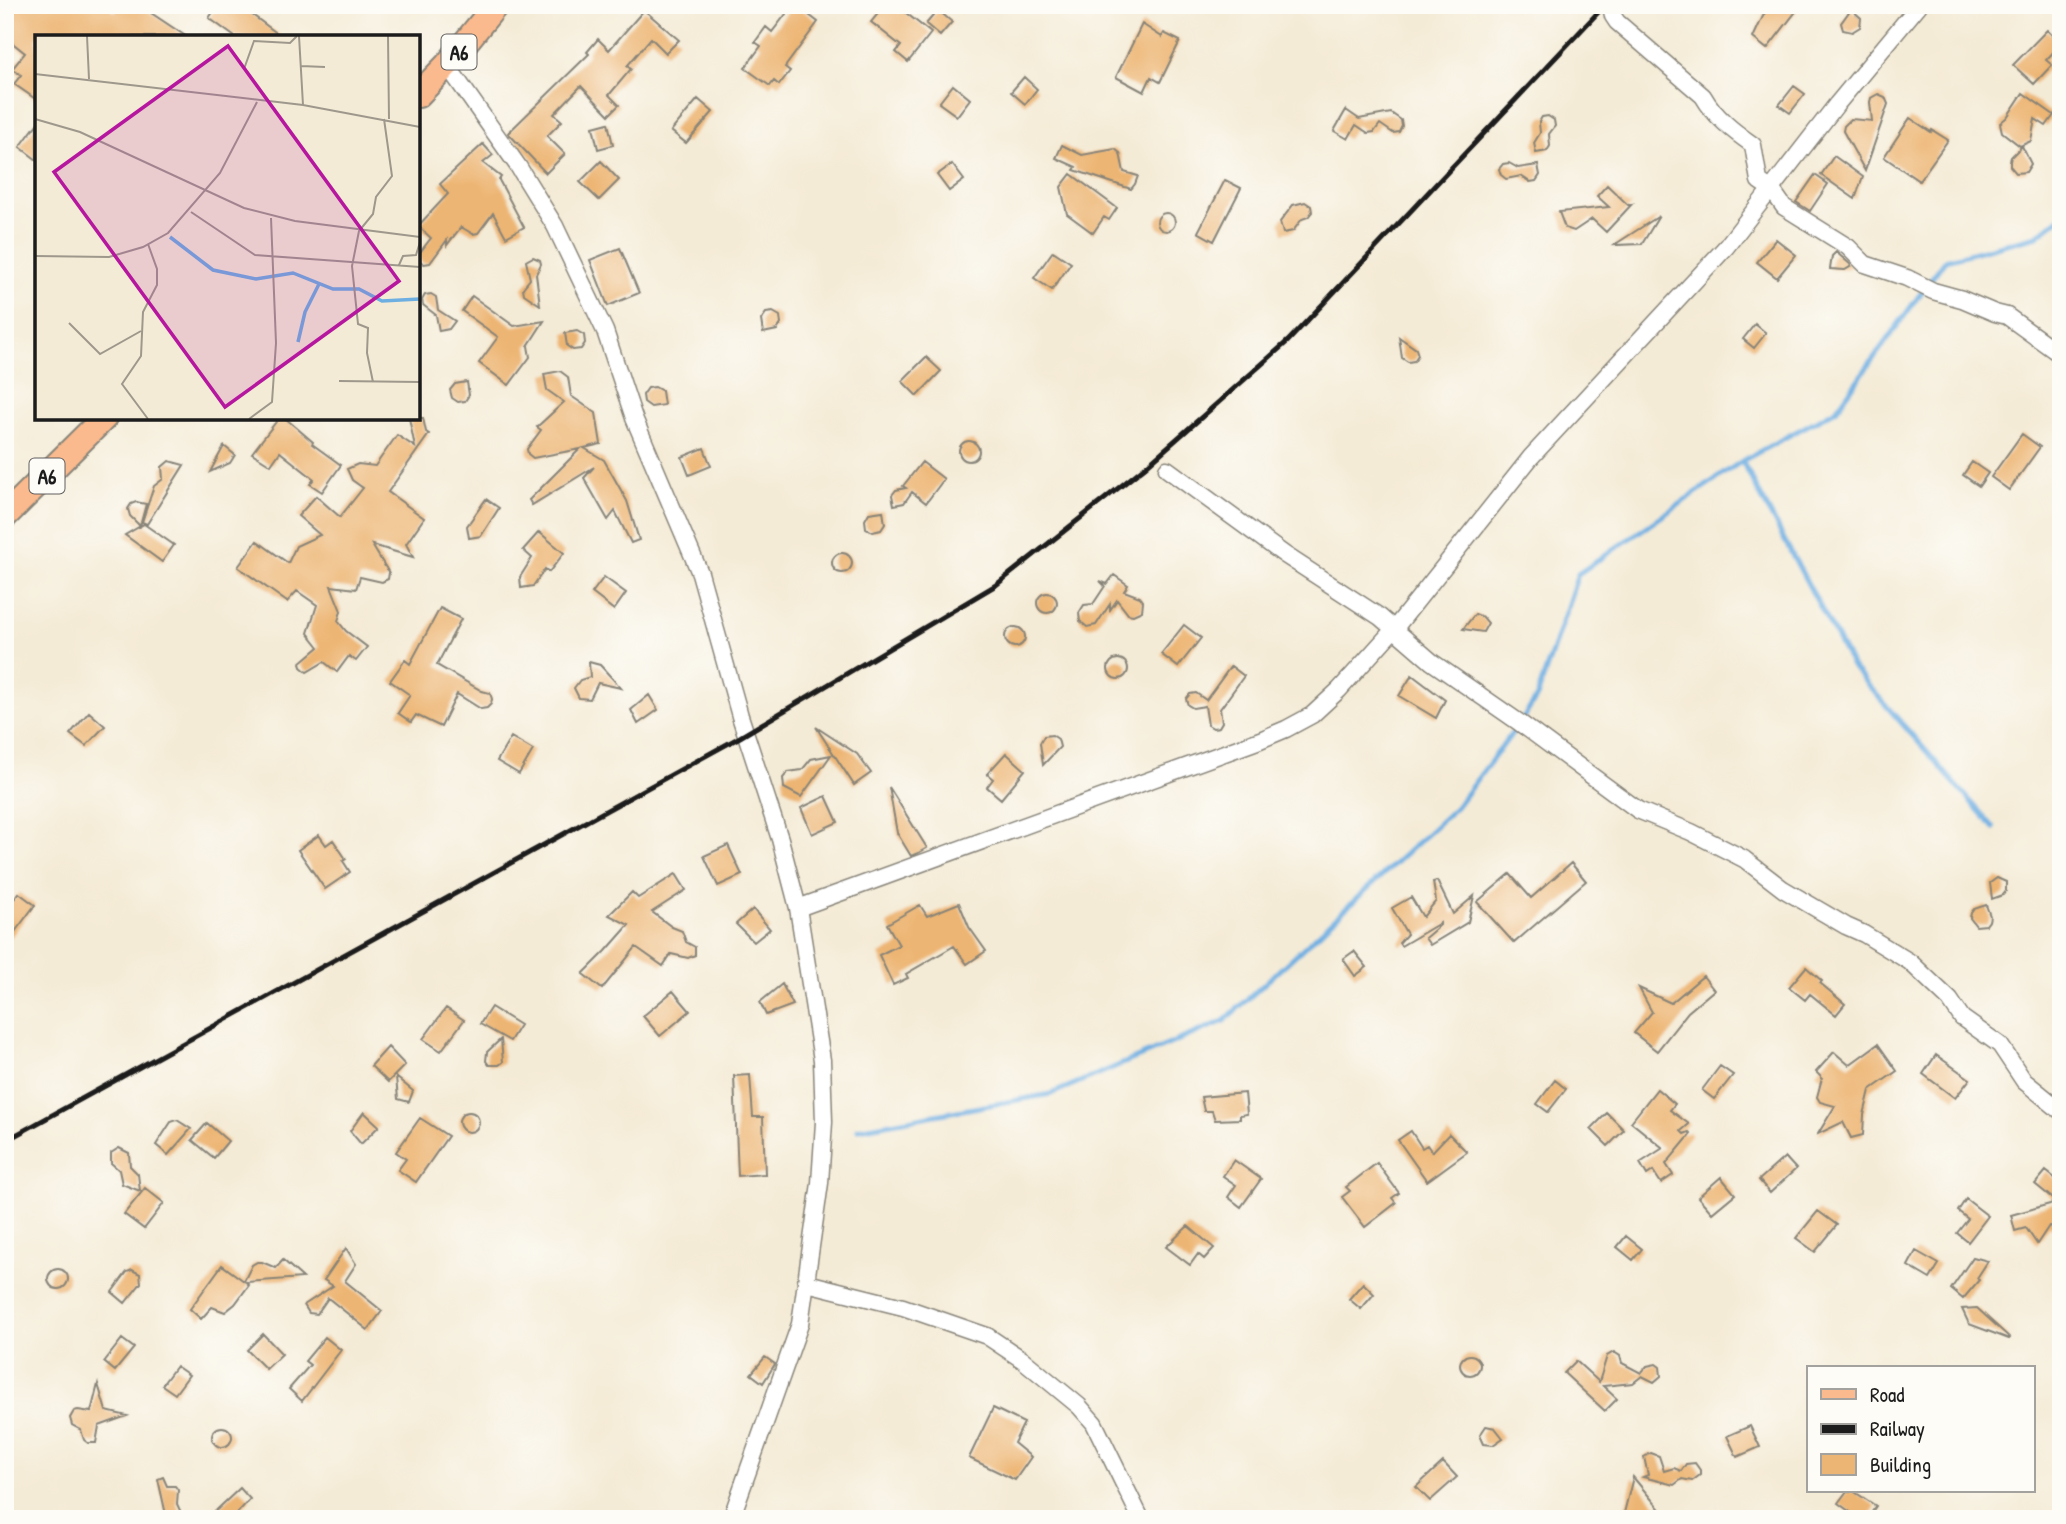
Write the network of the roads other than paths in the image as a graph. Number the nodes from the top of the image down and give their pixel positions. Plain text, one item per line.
1 (496, 5) edge
2 (1611, 5) edge
3 (1919, 5) edge
4 (447, 65) junction
5 (420, 93) edge
6 (1772, 190) junction
7 (2061, 355) edge
8 (102, 420) edge
9 (1167, 469) dead end
10 (5, 516) edge
11 (1395, 628) junction
12 (798, 908) junction
13 (2061, 1111) edge
14 (807, 1283) junction
15 (731, 1519) edge
16 (1141, 1519) edge

1 - 4 main road, A6
2 - 6 street
3 - 6 street
4 - 5 main road, A6
4 - 12 street
6 - 7 street
6 - 11 street
8 - 10 main road, A6
9 - 11 street
11 - 12 street
11 - 13 street
12 - 14 street
14 - 15 street
14 - 16 street

